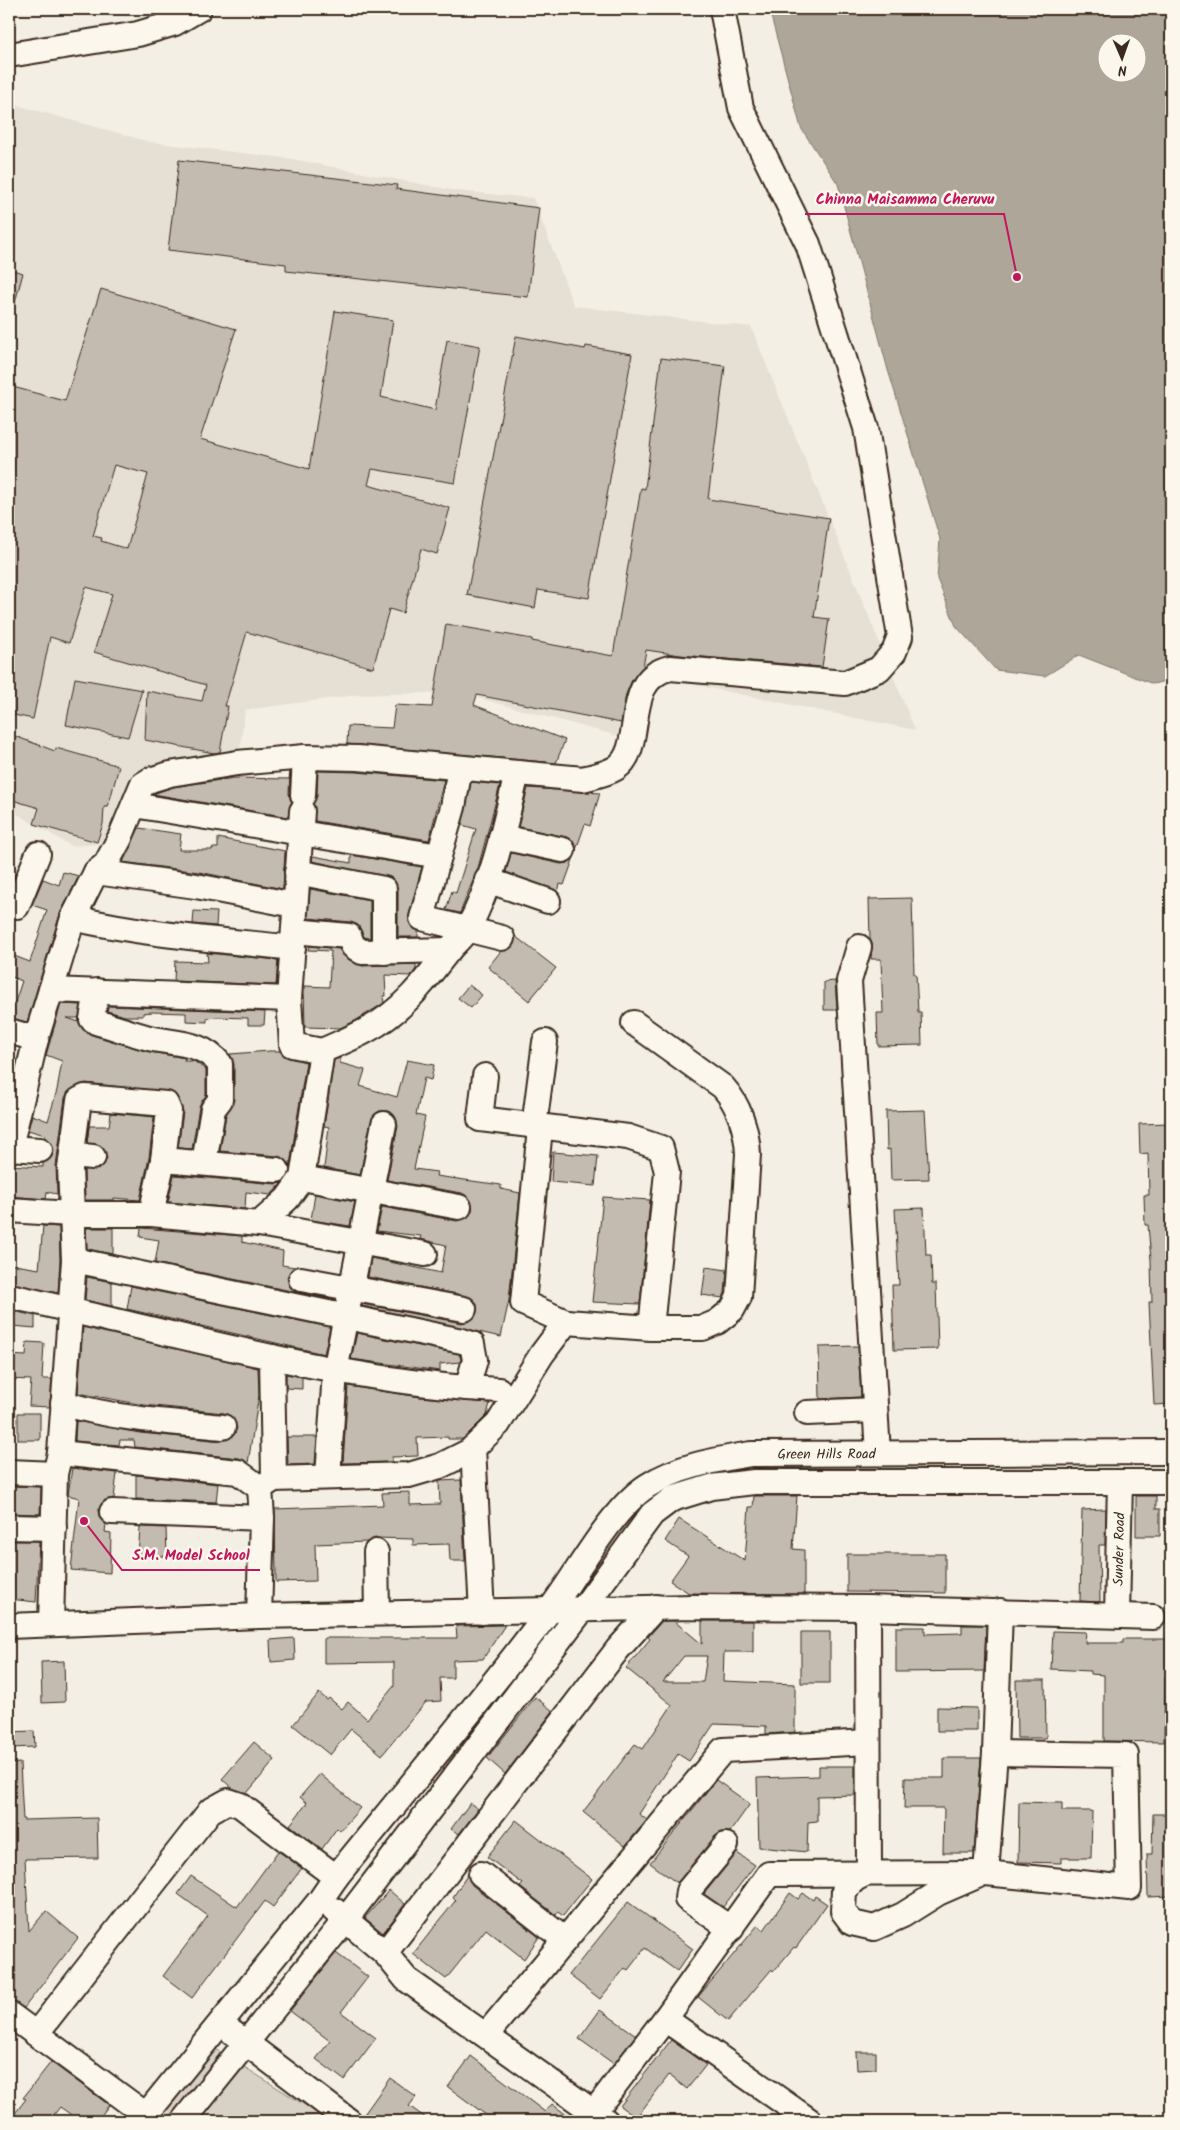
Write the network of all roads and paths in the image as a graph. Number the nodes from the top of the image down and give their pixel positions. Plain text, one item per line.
1 (199, 9) edge
2 (722, 9) edge
3 (9, 55) edge
4 (305, 757) junction
5 (460, 768) junction
6 (517, 773) junction
7 (134, 805) junction
8 (302, 813) junction
9 (501, 837) junction
10 (563, 850) dead end
11 (38, 854) dead end
12 (439, 856) junction
13 (96, 872) junction
14 (297, 872) junction
15 (488, 880) junction
16 (548, 901) dead end
17 (294, 905) junction
18 (17, 906) dead end
19 (73, 918) junction
20 (467, 930) junction
21 (502, 938) dead end
22 (294, 940) junction
23 (859, 947) dead end
24 (449, 950) junction
25 (384, 952) junction
26 (51, 990) junction
27 (97, 992) junction
28 (289, 999) junction
29 (634, 1023) dead end
30 (9, 1031) edge
31 (36, 1039) junction
32 (545, 1042) dead end
33 (322, 1051) junction
34 (485, 1076) dead end
35 (16, 1094) edge
36 (384, 1124) dead end
37 (537, 1127) junction
38 (9, 1149) edge
39 (40, 1150) dead end
40 (162, 1160) junction
41 (204, 1163) junction
42 (277, 1170) dead end
43 (302, 1178) junction
44 (372, 1189) junction
45 (459, 1206) dead end
46 (9, 1210) edge
47 (71, 1214) junction
48 (151, 1214) junction
49 (259, 1224) junction
50 (361, 1242) junction
51 (425, 1254) dead end
52 (74, 1260) junction
53 (301, 1279) dead end
54 (350, 1288) junction
55 (9, 1296) edge
56 (464, 1309) dead end
57 (69, 1310) junction
58 (345, 1316) junction
59 (566, 1322) junction
60 (651, 1328) junction
61 (272, 1358) junction
62 (335, 1371) junction
63 (467, 1388) junction
64 (507, 1392) junction
65 (63, 1402) junction
66 (875, 1410) junction
67 (807, 1413) dead end
68 (223, 1428) dead end
69 (473, 1448) junction
70 (1171, 1452) edge
71 (878, 1453) junction
72 (57, 1463) junction
73 (9, 1472) edge
74 (328, 1477) junction
75 (1171, 1482) edge
76 (1120, 1483) junction
77 (267, 1484) junction
78 (112, 1512) dead end
79 (262, 1518) junction
80 (9, 1527) edge
81 (54, 1528) junction
82 (376, 1552) dead end
83 (656, 1607) junction
84 (868, 1608) junction
85 (582, 1610) junction
86 (549, 1611) junction
87 (1000, 1611) junction
88 (482, 1612) junction
89 (377, 1613) junction
90 (1117, 1614) junction
91 (259, 1616) junction
92 (1153, 1617) dead end
93 (52, 1624) junction
94 (9, 1626) edge
95 (868, 1742) junction
96 (995, 1753) junction
97 (726, 1845) dead end
98 (869, 1872) junction
99 (986, 1873) junction
100 (481, 1874) dead end
101 (336, 1877) junction
102 (321, 1899) junction
103 (740, 1903) dead end
104 (346, 1919) junction
105 (728, 1926) junction
106 (565, 1940) junction
107 (385, 1953) junction
108 (9, 2014) edge
109 (665, 2019) junction
110 (220, 2022) junction
111 (36, 2034) junction
112 (486, 2035) junction
113 (245, 2043) junction
114 (600, 2116) edge
115 (143, 2118) edge
116 (183, 2121) edge
117 (349, 2121) edge
118 (810, 2121) edge

1 - 3 street
2 - 6 street
4 - 5 street
4 - 7 street
4 - 8 street
5 - 6 street
5 - 12 street
6 - 9 street
7 - 8 street
7 - 13 street
8 - 12 street
8 - 14 street
9 - 10 street
9 - 15 street
11 - 18 street
12 - 20 street
13 - 17 street
13 - 19 street
14 - 17 street
14 - 25 street
15 - 16 street
15 - 20 street
17 - 22 street
19 - 22 street
19 - 26 street
20 - 21 street
20 - 24 street
22 - 25 street
22 - 28 street
23 - 66 street
24 - 25 street
24 - 33 street
26 - 27 street
26 - 31 street
27 - 28 street
27 - 41 street
28 - 33 street
29 - 60 street
30 - 31 street
31 - 35 street
32 - 37 street
33 - 43 street
34 - 37 street
35 - 38 street
36 - 44 street
37 - 59 street
37 - 60 street
38 - 39 street
40 - 41 street
40 - 47 street
40 - 48 street
41 - 42 street
43 - 44 street
43 - 49 street
44 - 45 street
44 - 50 street
46 - 47 street
47 - 48 street
47 - 52 street
48 - 49 street
49 - 50 street
50 - 51 street
50 - 54 street
52 - 57 street
52 - 58 street
53 - 54 street
54 - 56 street
54 - 58 street
55 - 57 street
57 - 61 street
57 - 65 street
58 - 62 street
58 - 63 street
59 - 60 street
59 - 64 street
61 - 62 street
61 - 77 street
62 - 63 street
62 - 74 street
63 - 64 street
64 - 69 street
65 - 68 street
65 - 72 street
66 - 67 street
66 - 71 street
69 - 74 street
69 - 88 street
70 - 71 street, Green Hills Road
71 - 86 street, Green Hills Road
72 - 73 street
72 - 77 street
72 - 81 street
74 - 77 street
75 - 76 street, Green Hills Road
76 - 85 street, Green Hills Road
76 - 90 street, Sunder Road
77 - 79 street
78 - 79 street
79 - 91 street
80 - 81 street
81 - 93 street
82 - 89 street
83 - 84 street
83 - 85 street
83 - 107 street
84 - 87 street
84 - 95 street
85 - 86 street
85 - 104 street, Green Hills Road
86 - 88 street
86 - 101 street, Green Hills Road
87 - 90 street
87 - 96 street
88 - 89 street
89 - 91 street
90 - 92 street
91 - 93 street
93 - 94 street
95 - 98 street
95 - 106 street
96 - 99 street
96 - 99 street
97 - 105 street
98 - 99 street
98 - 99 street
98 - 105 street
100 - 106 street
101 - 102 street, Green Hills Road
101 - 111 street
102 - 104 street
102 - 110 street, Green Hills Road
103 - 105 street
104 - 107 street
104 - 113 street, Green Hills Road
105 - 109 street
106 - 112 street
107 - 112 street
108 - 111 street
109 - 114 street
109 - 118 street
110 - 113 street
110 - 115 street, Green Hills Road
111 - 115 street
112 - 114 street
113 - 116 street, Green Hills Road
113 - 117 street

